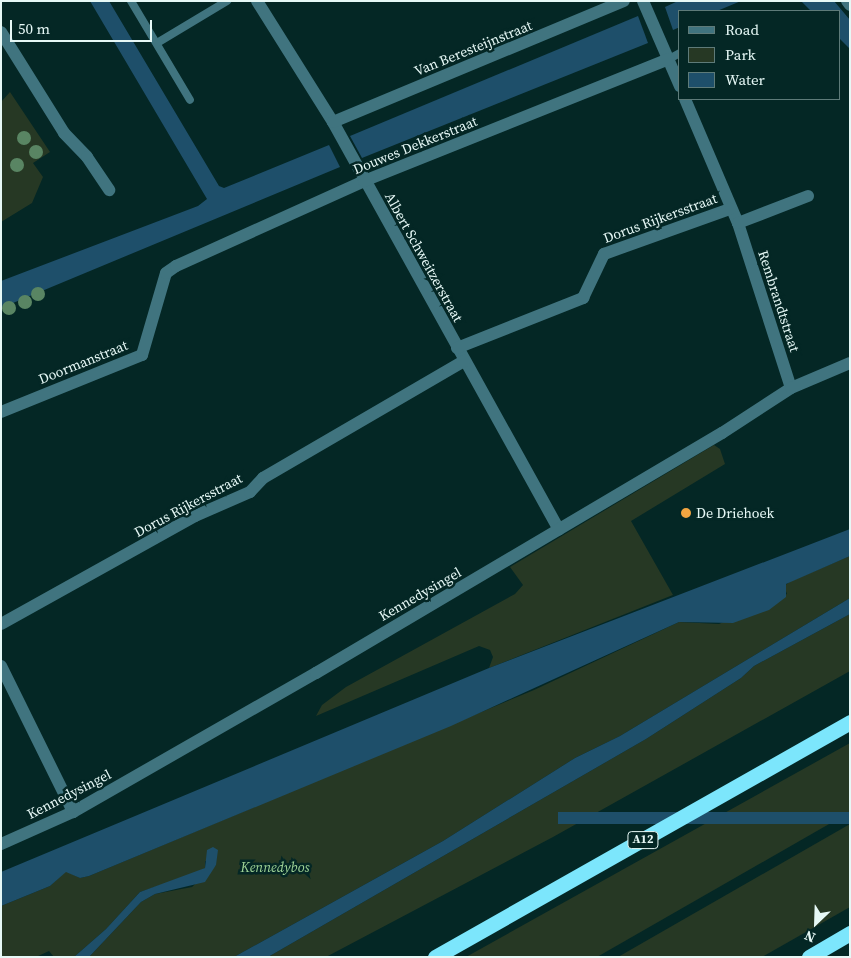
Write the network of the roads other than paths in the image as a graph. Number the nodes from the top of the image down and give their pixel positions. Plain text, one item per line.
1 (131, 1) edge
2 (228, 1) edge
3 (624, 1) edge
4 (643, 1) edge
5 (846, 1) edge
6 (263, 3) edge
7 (850, 5) edge
8 (1, 32) edge
9 (157, 43) junction
10 (674, 56) edge
11 (678, 76) edge
12 (190, 100) dead end
13 (685, 100) edge
14 (333, 122) junction
15 (364, 181) junction
16 (109, 190) dead end
17 (808, 196) dead end
18 (730, 209) junction
19 (738, 224) junction
20 (176, 266) joint
21 (457, 348) junction
22 (464, 362) junction
23 (850, 363) edge
24 (791, 388) junction
25 (1, 412) edge
26 (559, 530) junction
27 (1, 624) edge
28 (1, 666) edge
29 (850, 722) edge
30 (73, 812) junction
31 (1, 844) edge
32 (850, 933) edge
33 (435, 957) edge
34 (809, 957) edge

1 - 9 lane
2 - 9 lane
3 - 14 street, Van Beresteijnstraat
4 - 10 street
5 - 7 street
6 - 14 street, Albert Schweitzerstraat
8 - 16 street
9 - 12 lane
10 - 11 street
10 - 15 street, Douwes Dekkerstraat
13 - 18 street, Rembrandtstraat
14 - 15 street, Albert Schweitzerstraat
15 - 20 street, Douwes Dekkerstraat
15 - 21 street, Albert Schweitzerstraat
17 - 19 street
18 - 19 street, Rembrandtstraat
18 - 21 street, Dorus Rijkersstraat
19 - 24 street, Rembrandtstraat
20 - 25 street, Doormanstraat
21 - 22 street, Albert Schweitzerstraat
22 - 26 street, Albert Schweitzerstraat
22 - 27 street, Dorus Rijkersstraat
23 - 24 street, Kennedysingel
24 - 26 street, Kennedysingel
26 - 30 street, Kennedysingel
28 - 30 street
29 - 33 highway, A12
30 - 31 street, Kennedysingel
32 - 34 highway

